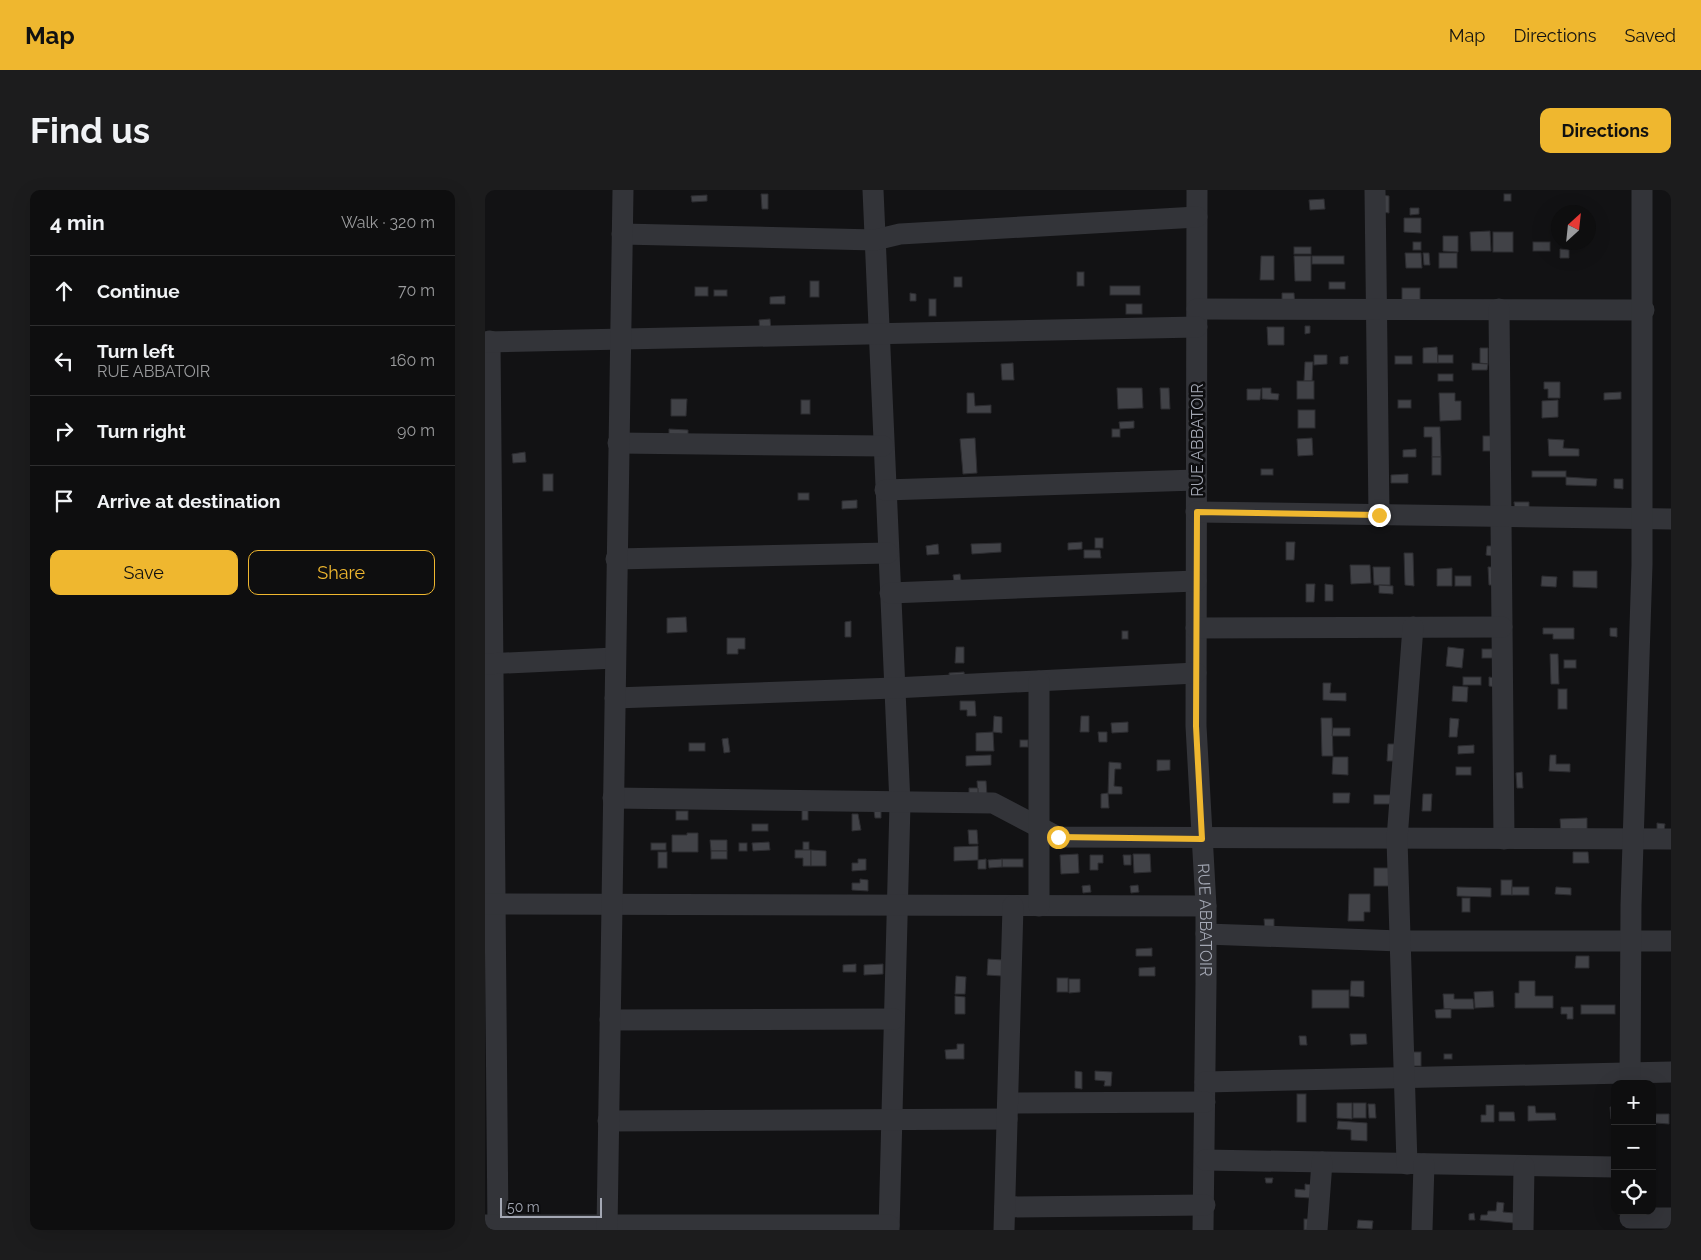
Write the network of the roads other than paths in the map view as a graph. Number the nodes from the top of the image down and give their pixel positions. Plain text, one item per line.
1 (623, 190) edge
2 (873, 190) edge
3 (1197, 190) edge
4 (1375, 190) edge
5 (1642, 190) edge
6 (1197, 218) junction
7 (622, 234) junction
8 (875, 240) junction
9 (1377, 309) junction
10 (1499, 310) junction
11 (1644, 310) junction
12 (1197, 318) junction
13 (878, 334) junction
14 (620, 339) junction
15 (488, 341) edge
16 (618, 443) junction
17 (883, 446) junction
18 (1197, 480) junction
19 (885, 490) junction
20 (1197, 512) junction
21 (1379, 515) junction
22 (1501, 516) junction
23 (1642, 518) junction
24 (1671, 519) edge
25 (888, 553) junction
26 (616, 559) junction
27 (1196, 581) junction
28 (890, 593) junction
29 (1413, 627) junction
30 (1502, 627) junction
31 (1196, 628) junction
32 (615, 658) junction
33 (489, 664) edge
34 (1196, 673) junction
35 (1039, 681) junction
36 (894, 688) junction
37 (615, 698) junction
38 (613, 798) junction
39 (900, 804) junction
40 (1039, 827) junction
41 (1202, 839) junction
42 (1397, 839) junction
43 (1504, 839) junction
44 (1633, 839) junction
45 (1671, 839) edge
46 (490, 904) edge
47 (612, 905) junction
48 (897, 905) junction
49 (1013, 906) junction
50 (1039, 906) junction
51 (1205, 906) junction
52 (1206, 934) junction
53 (1400, 941) junction
54 (1631, 941) junction
55 (1671, 942) edge
56 (894, 1018) junction
57 (610, 1020) junction
58 (1671, 1072) edge
59 (1404, 1077) junction
60 (1630, 1078) edge
61 (1205, 1092) junction
62 (1007, 1111) junction
63 (892, 1120) junction
64 (608, 1121) junction
65 (1205, 1160) junction
66 (1322, 1162) junction
67 (1416, 1164) junction
68 (1524, 1166) junction
69 (1611, 1167) edge
70 (1205, 1205) junction
71 (1005, 1207) junction
72 (1671, 1218) edge
73 (1630, 1220) edge
74 (494, 1226) edge
75 (607, 1227) edge
76 (889, 1228) edge
77 (1004, 1230) edge
78 (1203, 1230) edge
79 (1317, 1230) edge
80 (1423, 1230) edge
81 (1523, 1230) edge

1 - 7 street
2 - 8 street
3 - 6 street, RUE ABBATOIR
4 - 9 street
5 - 11 street
6 - 8 street
6 - 12 street, RUE ABBATOIR
7 - 8 street
7 - 14 street
8 - 13 street
9 - 10 street
9 - 12 street
9 - 21 street
10 - 11 street
10 - 22 street
11 - 23 street
12 - 13 street
12 - 18 street, RUE ABBATOIR
13 - 14 street
13 - 17 street
14 - 15 street
14 - 16 street
15 - 33 street
16 - 17 street
16 - 26 street
17 - 19 street
18 - 19 street
18 - 20 street, RUE ABBATOIR
19 - 25 street
20 - 21 street
20 - 27 street, RUE ABBATOIR
21 - 22 street
22 - 23 street
22 - 30 street
23 - 24 street
23 - 44 street
25 - 26 street
25 - 28 street
26 - 32 street
27 - 28 street
27 - 31 street, RUE ABBATOIR
28 - 36 street
29 - 30 street
29 - 31 street
29 - 42 street
30 - 43 street
31 - 34 street, RUE ABBATOIR
32 - 33 street
32 - 37 street
33 - 46 street
34 - 35 street
34 - 41 street, RUE ABBATOIR
35 - 36 street
35 - 40 street
36 - 37 street
36 - 39 street
37 - 38 street
38 - 39 street
38 - 47 street
39 - 40 street
39 - 48 street
40 - 41 street
40 - 50 street
41 - 42 street
41 - 51 street, RUE ABBATOIR
42 - 43 street
42 - 53 street
43 - 44 street
44 - 45 street
44 - 54 street
46 - 47 street
46 - 74 street
47 - 48 street
47 - 57 street
48 - 49 street
48 - 56 street
49 - 50 street
49 - 62 street
50 - 51 street
51 - 52 street, RUE ABBATOIR
52 - 53 street
52 - 61 street, RUE ABBATOIR
53 - 54 street
53 - 59 street
54 - 55 street
54 - 60 street
56 - 57 street
56 - 63 street
57 - 64 street
58 - 60 street
59 - 60 street
59 - 61 street
59 - 67 street
61 - 62 street
61 - 65 street, RUE ABBATOIR
62 - 63 street
62 - 71 street
63 - 64 street
63 - 76 street
64 - 75 street
65 - 66 street
65 - 70 street, RUE ABBATOIR
66 - 67 street
66 - 79 street
67 - 68 street
67 - 80 street
68 - 69 street
68 - 81 street
70 - 71 street
70 - 78 street, RUE ABBATOIR
71 - 77 street
72 - 73 street
74 - 75 street
75 - 76 street

